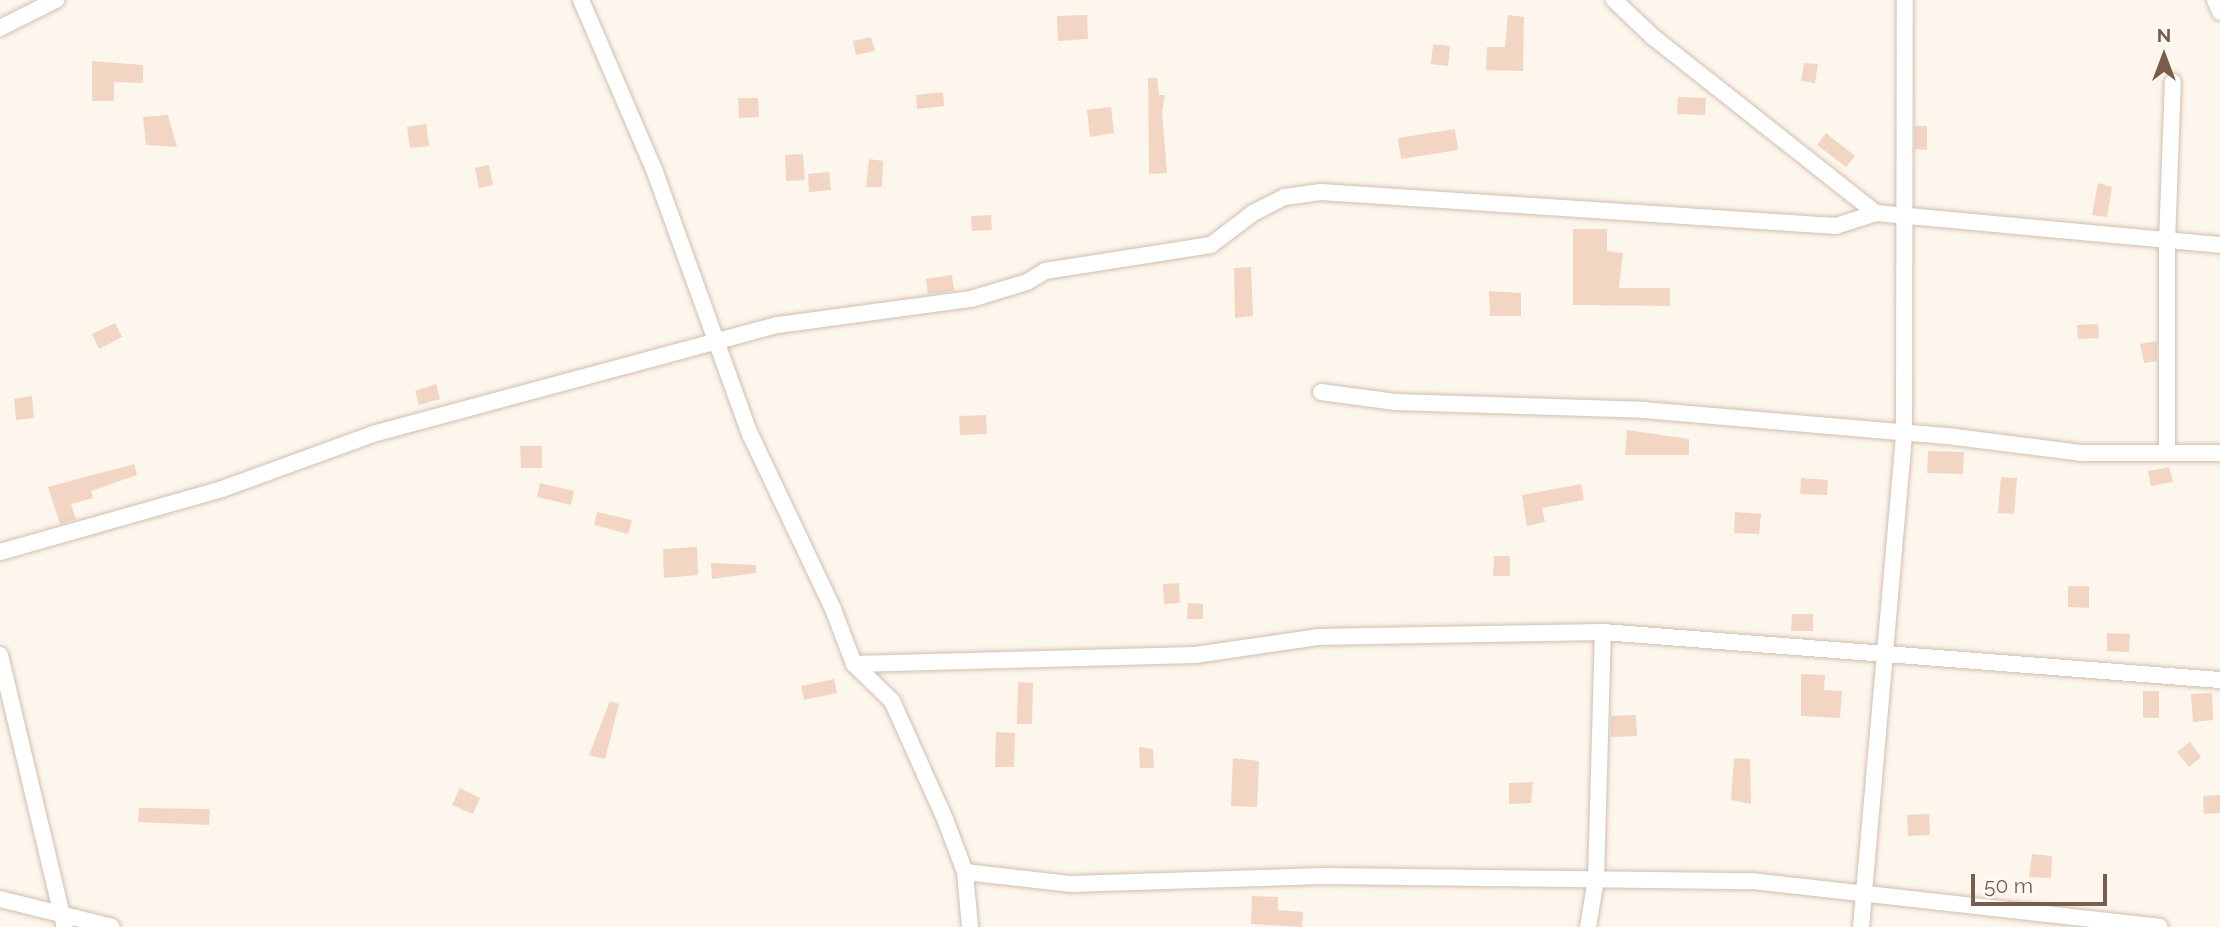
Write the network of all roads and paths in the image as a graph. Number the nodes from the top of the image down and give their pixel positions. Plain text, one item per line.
1 (56, 0) edge
2 (581, 0) edge
3 (1614, 0) edge
4 (1905, 0) edge
5 (2215, 0) edge
6 (2220, 12) edge
7 (0, 28) edge
8 (2173, 82) dead end
9 (1877, 213) junction
10 (1905, 216) junction
11 (2167, 242) junction
12 (2220, 245) edge
13 (713, 342) junction
14 (1321, 392) dead end
15 (1904, 434) junction
16 (2167, 452) junction
17 (2220, 453) edge
18 (0, 552) edge
19 (1603, 632) junction
20 (0, 655) edge
21 (1887, 655) junction
22 (853, 664) junction
23 (2220, 680) edge
24 (965, 872) junction
25 (1596, 879) junction
26 (1865, 892) junction
27 (0, 900) edge
28 (63, 921) edge
29 (112, 927) edge
30 (970, 927) edge
31 (1588, 927) edge
32 (1861, 927) edge
33 (2159, 927) edge

1 - 7 street
2 - 13 street
3 - 9 street
4 - 10 street
5 - 6 street
8 - 11 street
9 - 10 street
9 - 13 street
10 - 11 street
10 - 15 street
11 - 12 street
11 - 16 street
13 - 18 street
13 - 22 street
14 - 15 street
15 - 16 street
15 - 21 street
16 - 17 street
19 - 21 street
19 - 22 street
19 - 25 street
20 - 28 street
21 - 23 street
21 - 26 street
22 - 24 street
24 - 25 street
24 - 30 street
25 - 26 street
25 - 31 street
26 - 32 street
26 - 33 street
27 - 28 street
28 - 29 street

